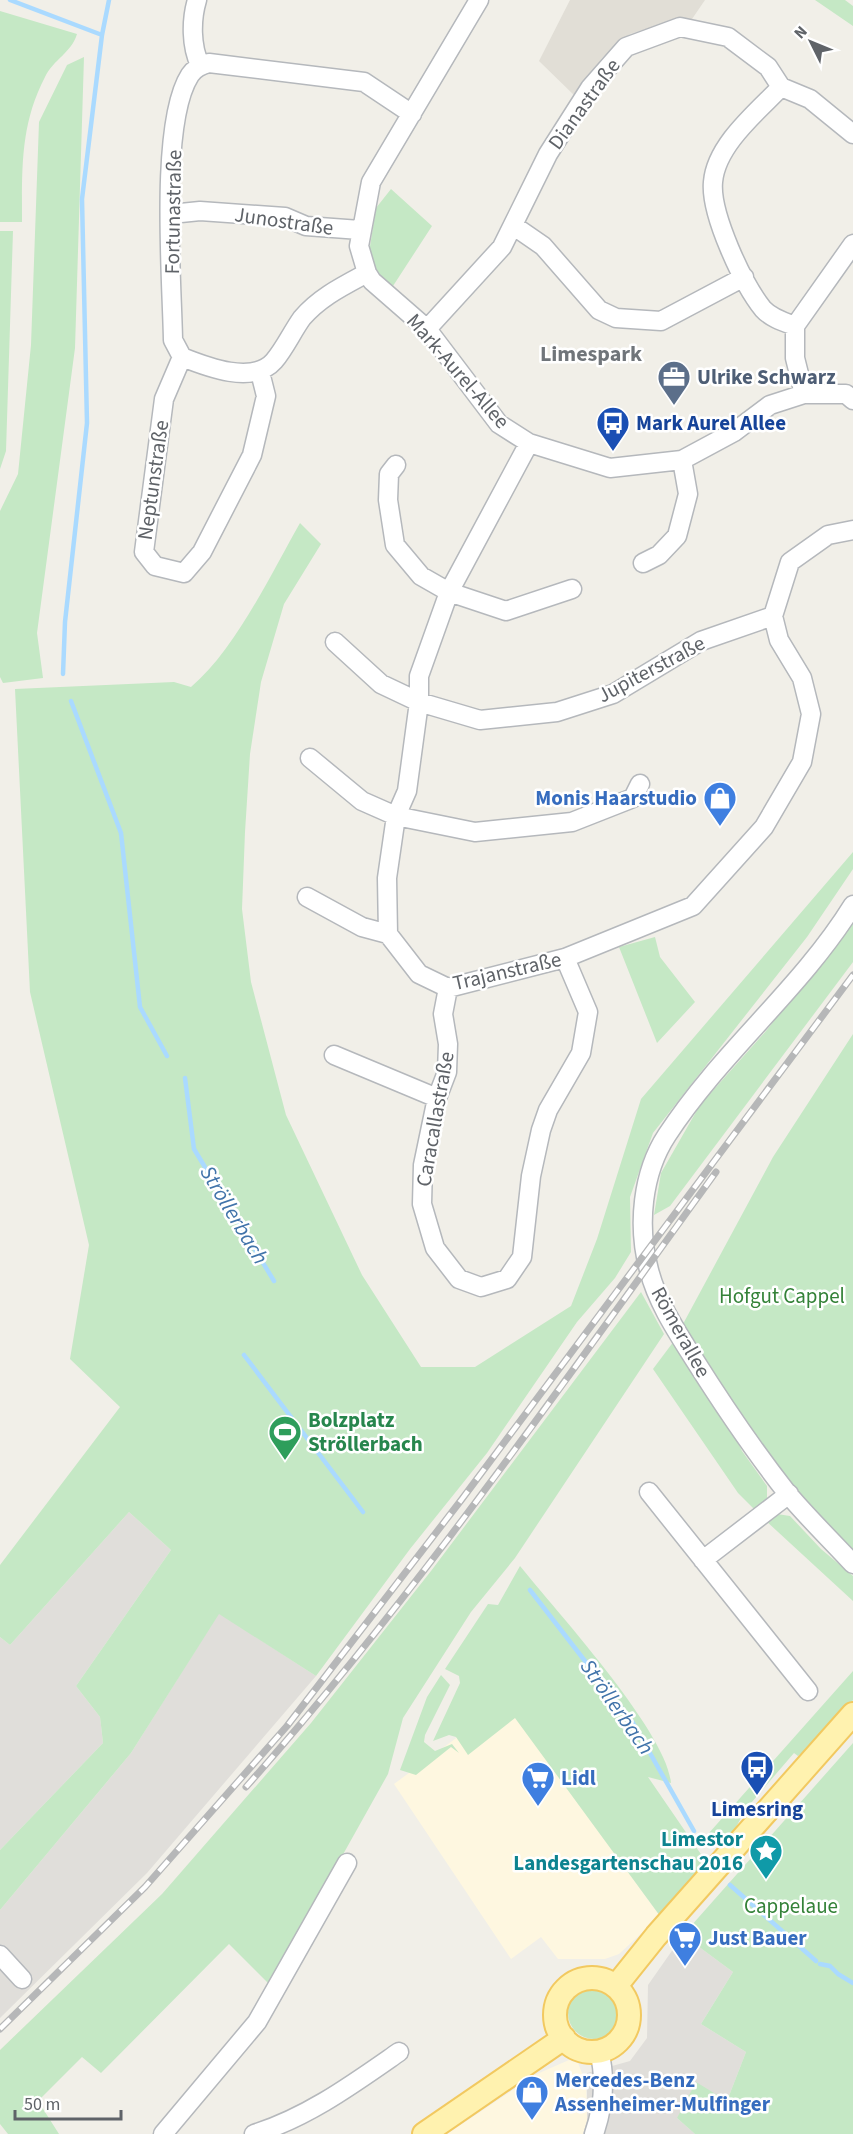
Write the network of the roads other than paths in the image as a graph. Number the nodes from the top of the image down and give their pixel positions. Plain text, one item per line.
1 (197, 0) edge
2 (479, 0) edge
3 (200, 65) junction
4 (781, 87) junction
5 (412, 114) junction
6 (853, 134) edge
7 (171, 214) junction
8 (514, 226) junction
9 (360, 230) junction
10 (853, 244) edge
11 (367, 273) junction
12 (744, 277) junction
13 (795, 326) junction
14 (428, 329) junction
15 (182, 357) junction
16 (260, 372) junction
17 (804, 394) junction
18 (853, 400) edge
19 (529, 443) junction
20 (682, 460) junction
21 (396, 465) dead end
22 (853, 530) edge
23 (643, 563) dead end
24 (572, 588) dead end
25 (449, 592) junction
26 (773, 616) junction
27 (335, 642) dead end
28 (419, 702) junction
29 (310, 758) dead end
30 (640, 784) dead end
31 (396, 816) junction
32 (307, 897) dead end
33 (853, 905) edge
34 (388, 934) junction
35 (566, 958) junction
36 (448, 988) junction
37 (334, 1055) dead end
38 (437, 1098) junction
39 (649, 1492) dead end
40 (789, 1494) junction
41 (703, 1560) junction
42 (853, 1564) edge
43 (808, 1691) dead end
44 (853, 1714) edge
45 (347, 1863) dead end
46 (0, 1955) edge
47 (22, 1979) dead end
48 (616, 1986) junction
49 (564, 2038) junction
50 (599, 2051) junction
51 (399, 2052) dead end
52 (163, 2134) edge
53 (254, 2134) edge
54 (424, 2134) edge
55 (594, 2134) edge

1 - 3 street
2 - 5 street, Mark-Aurel-Allee
3 - 5 street
3 - 7 street, Fortunastraße
4 - 6 street
4 - 8 street, Dianastraße
4 - 12 street
5 - 9 street, Mark-Aurel-Allee
7 - 9 street, Junostraße
7 - 15 street, Fortunastraße
8 - 12 street
8 - 14 street, Dianastraße
9 - 11 street, Mark-Aurel-Allee
10 - 13 street
11 - 14 street, Mark-Aurel-Allee
11 - 16 street
12 - 13 street
13 - 17 street
14 - 19 street, Mark-Aurel-Allee
15 - 16 street
15 - 16 street, Neptunstraße
17 - 18 street, Mark-Aurel-Allee
17 - 20 street, Mark-Aurel-Allee
19 - 20 street, Mark-Aurel-Allee
19 - 25 street
20 - 23 street
21 - 25 street
22 - 26 street
24 - 25 street
25 - 28 street
26 - 28 street, Jupiterstraße
26 - 35 street, Trajanstraße
27 - 28 street, Jupiterstraße
28 - 31 street
29 - 31 street
30 - 31 street
31 - 34 street
32 - 34 street
33 - 40 street, Römerallee
34 - 36 street, Trajanstraße
35 - 36 street, Trajanstraße
35 - 38 street, Caracallastraße
36 - 38 street, Caracallastraße
37 - 38 street
39 - 41 street
40 - 41 street
40 - 42 street, Römerallee
41 - 43 street
44 - 48 main road
45 - 52 street
46 - 47 street
48 - 49 main road
48 - 50 main road
49 - 50 main road
49 - 54 main road
50 - 55 street
51 - 53 street

